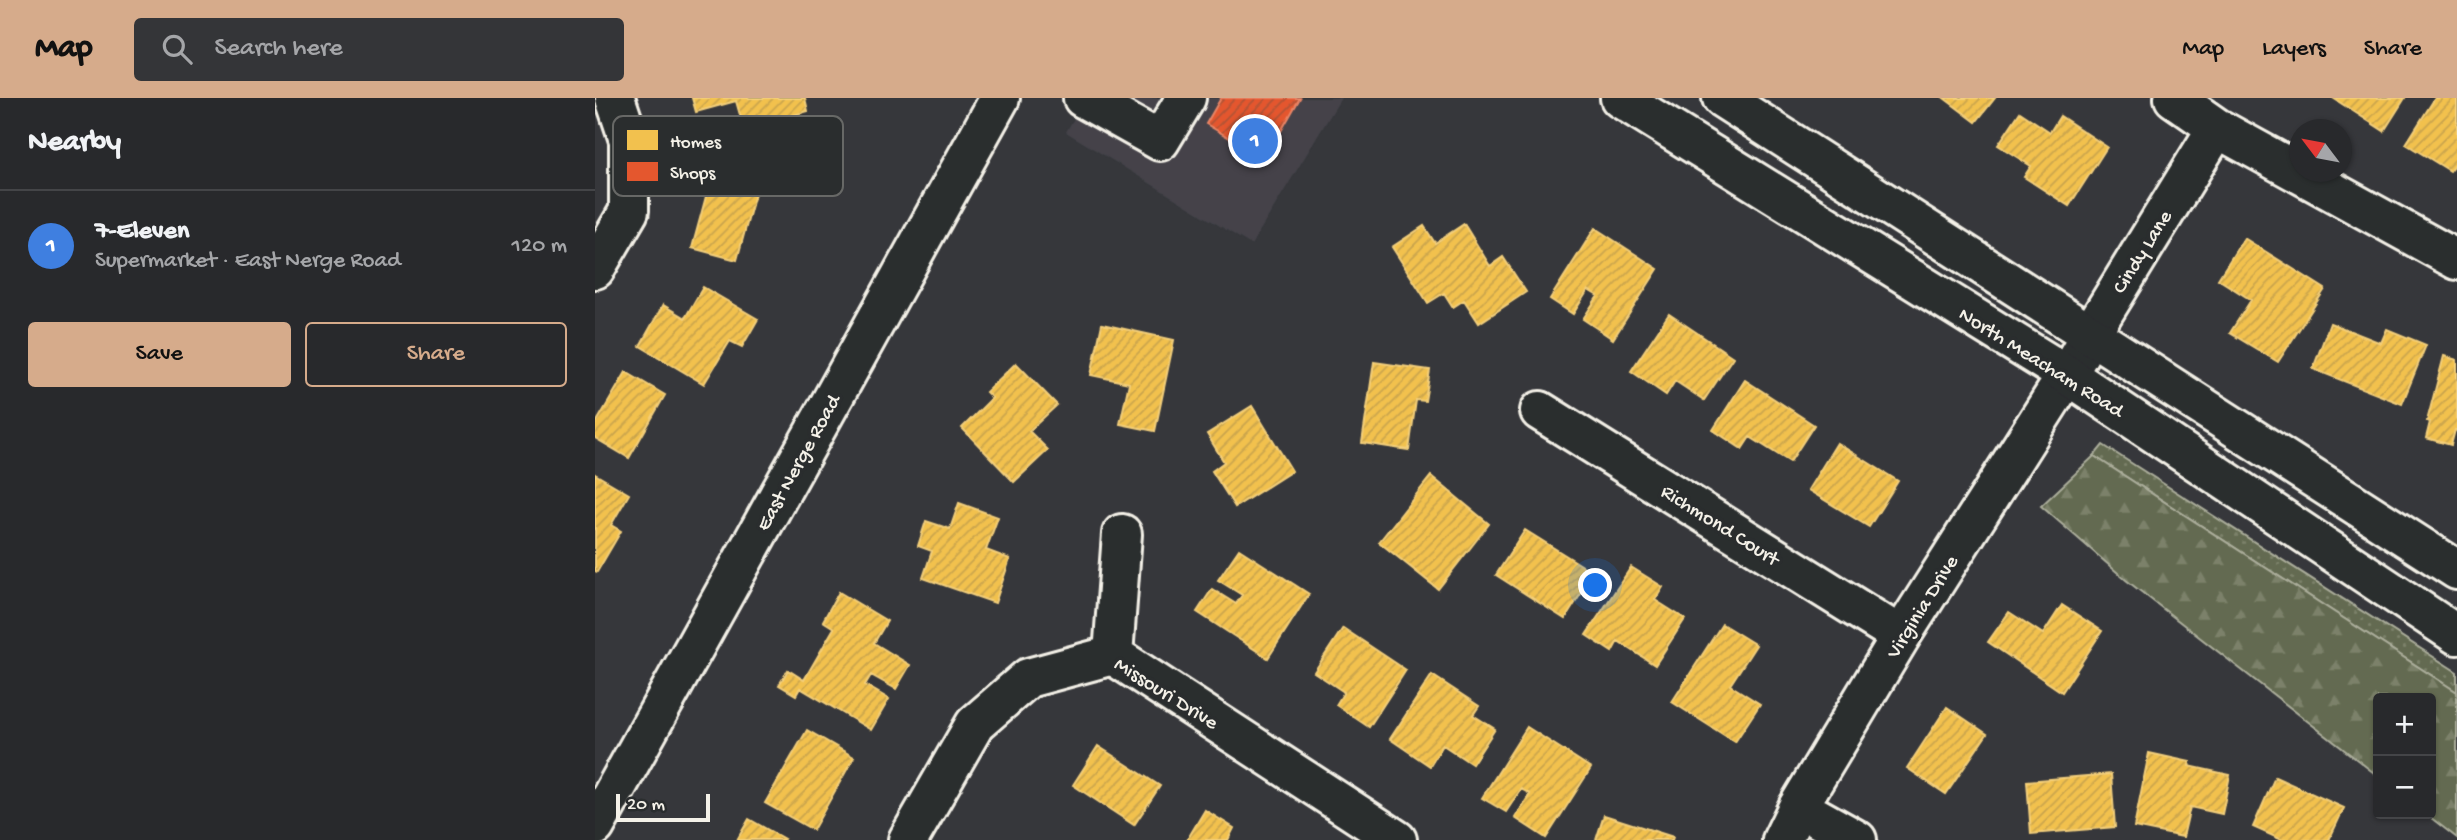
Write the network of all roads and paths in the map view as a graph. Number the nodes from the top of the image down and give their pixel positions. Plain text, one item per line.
1 (615, 98) edge
2 (1000, 98) edge
3 (1083, 98) edge
4 (1186, 98) edge
5 (1620, 98) edge
6 (1722, 98) edge
7 (2174, 98) edge
8 (621, 116) edge
9 (2217, 128) junction
10 (629, 196) edge
11 (2457, 260) edge
12 (595, 269) edge
13 (2091, 333) junction
14 (2067, 375) junction
15 (1540, 411) dead end
16 (1122, 534) dead end
17 (2457, 570) edge
18 (2457, 635) edge
19 (1901, 636) junction
20 (1113, 655) junction
21 (1790, 823) edge
22 (595, 827) edge
23 (1390, 838) edge
24 (908, 840) edge
25 (1857, 840) edge

1 - 8 main road
2 - 22 main road, East Nerge Road
3 - 4 main road
5 - 14 main road, North Meacham Road
6 - 13 main road
7 - 9 main road
9 - 11 main road
9 - 13 main road, Cindy Lane
10 - 12 main road
13 - 14 main road, Cindy Lane
13 - 17 main road
14 - 18 main road, North Meacham Road
14 - 19 main road, Virginia Drive
15 - 19 main road, Richmond Court
16 - 20 main road
19 - 21 main road, Virginia Drive
20 - 23 main road, Missouri Drive
20 - 24 main road, Missouri Drive
21 - 25 main road

